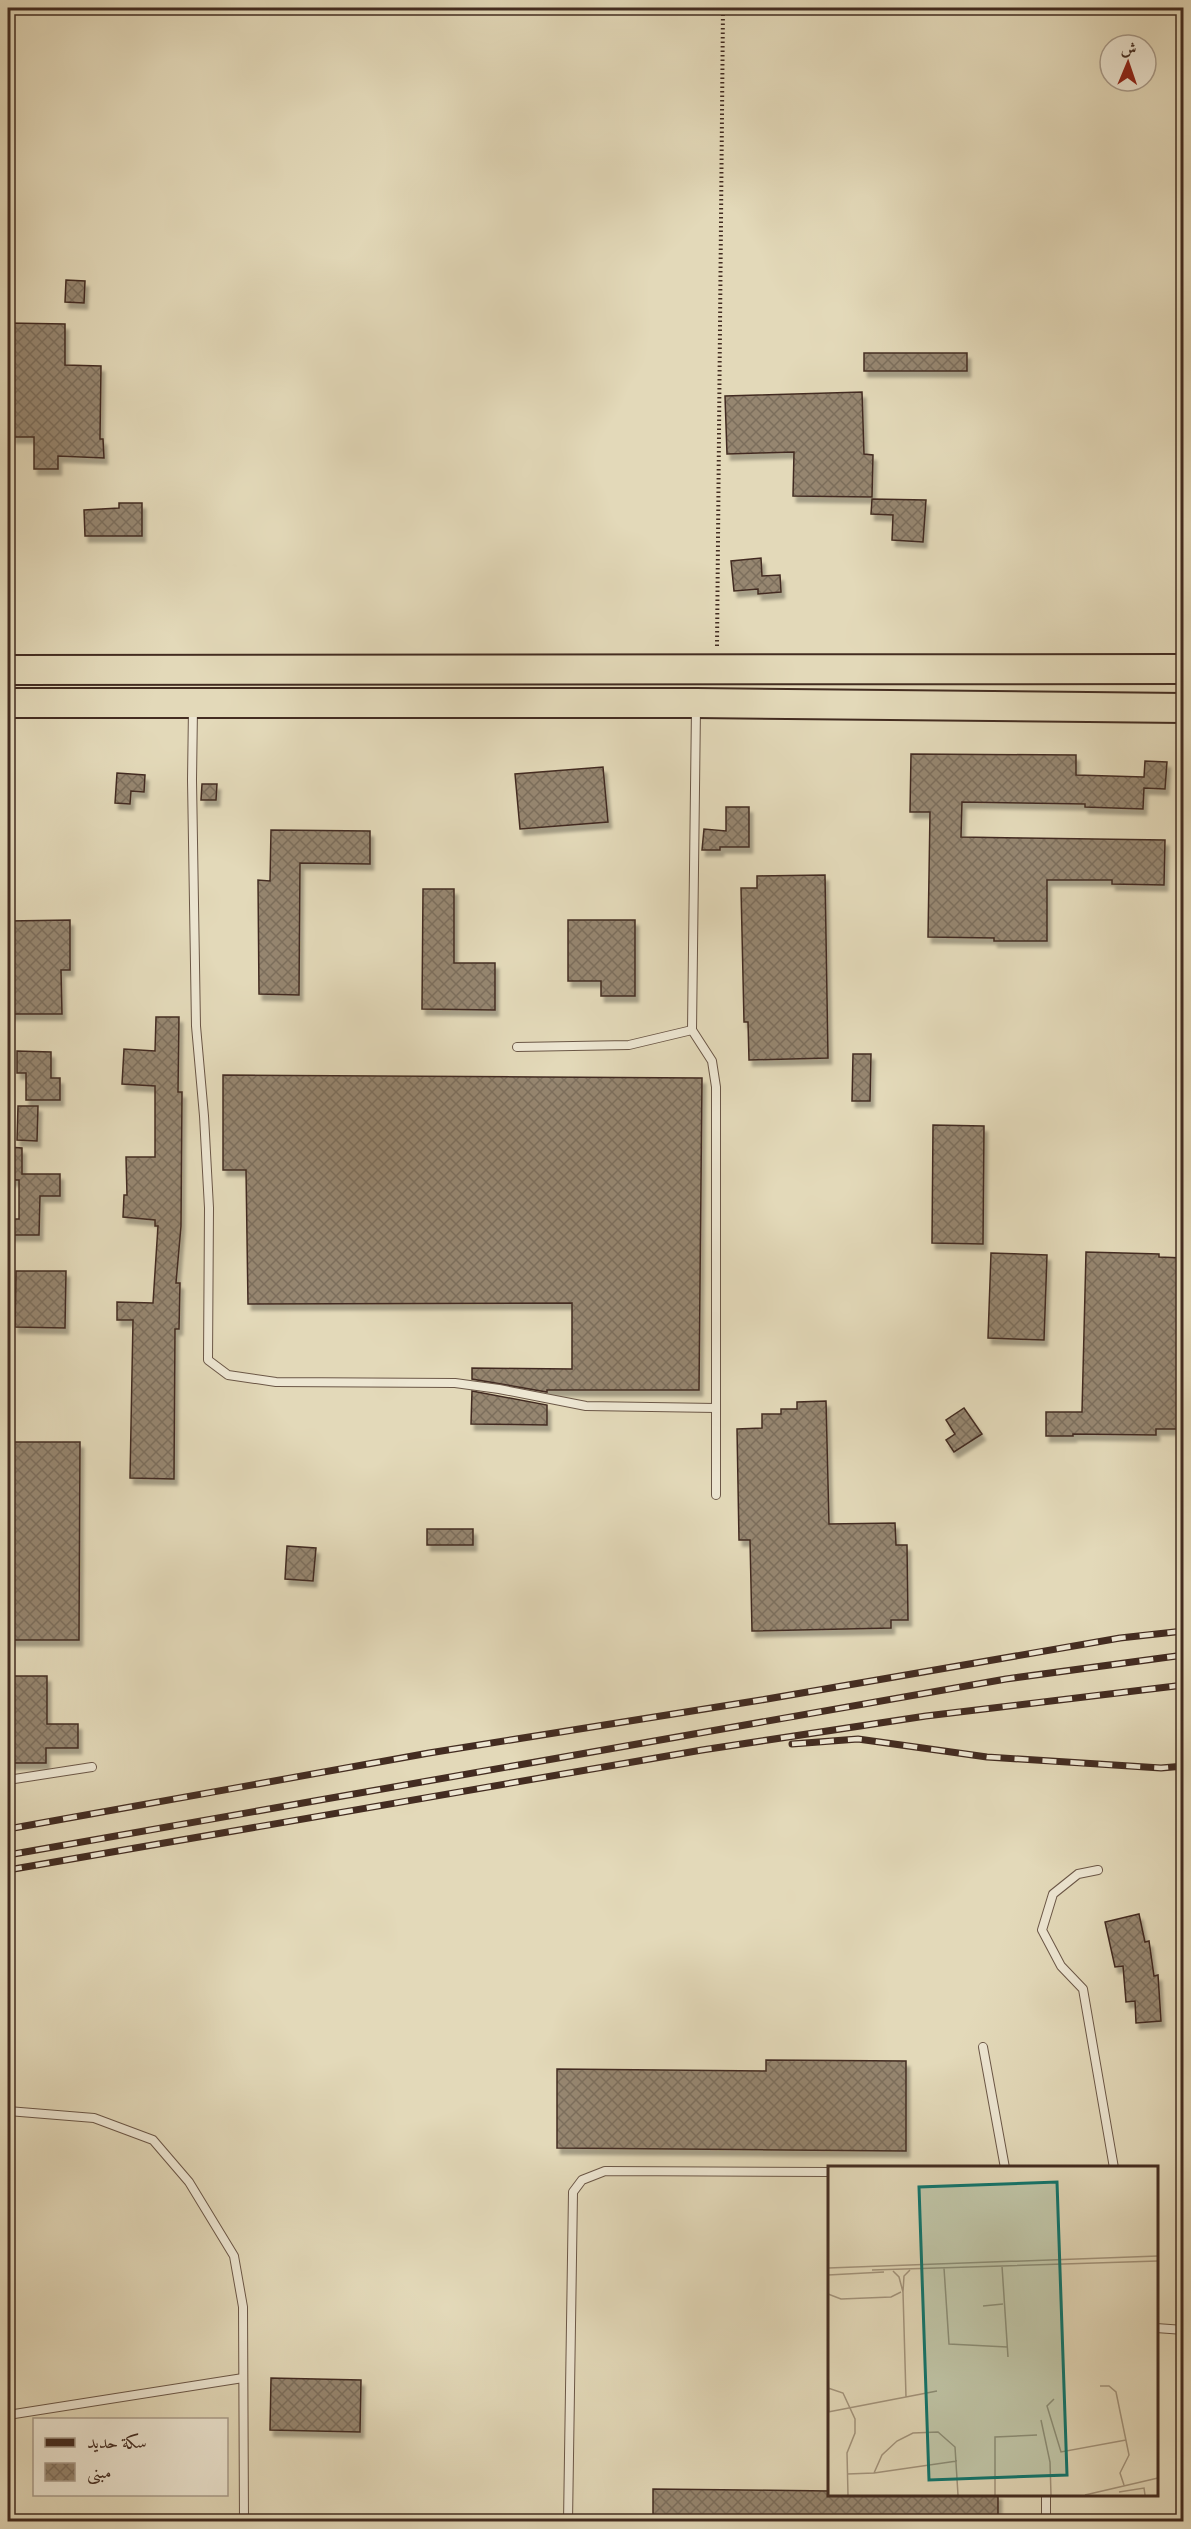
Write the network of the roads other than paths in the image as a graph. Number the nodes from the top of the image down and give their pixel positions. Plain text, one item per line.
1 (1184, 669) edge
2 (8, 670) edge
3 (8, 703) edge
4 (193, 703) junction
5 (696, 704) junction
6 (1184, 708) edge
7 (692, 1030) junction
8 (517, 1047) dead end
9 (716, 1408) junction
10 (716, 1495) dead end
11 (92, 1767) dead end
12 (8, 1780) edge
13 (1098, 1870) dead end
14 (983, 2047) dead end
15 (8, 2111) edge
16 (1005, 2166) edge
17 (1114, 2166) edge
18 (828, 2172) edge
19 (1158, 2328) edge
20 (1184, 2330) edge
21 (243, 2378) junction
22 (8, 2415) edge
23 (1046, 2496) edge
24 (244, 2522) edge
25 (568, 2522) edge
26 (1046, 2522) edge

1 - 2 highway
3 - 4 highway
4 - 5 highway
4 - 9 lane
5 - 6 highway
5 - 7 lane
7 - 8 lane
7 - 9 lane
9 - 10 lane
11 - 12 lane
13 - 17 lane
14 - 16 lane
15 - 21 lane
18 - 25 lane
19 - 20 lane
21 - 22 lane
21 - 24 lane
23 - 26 lane

